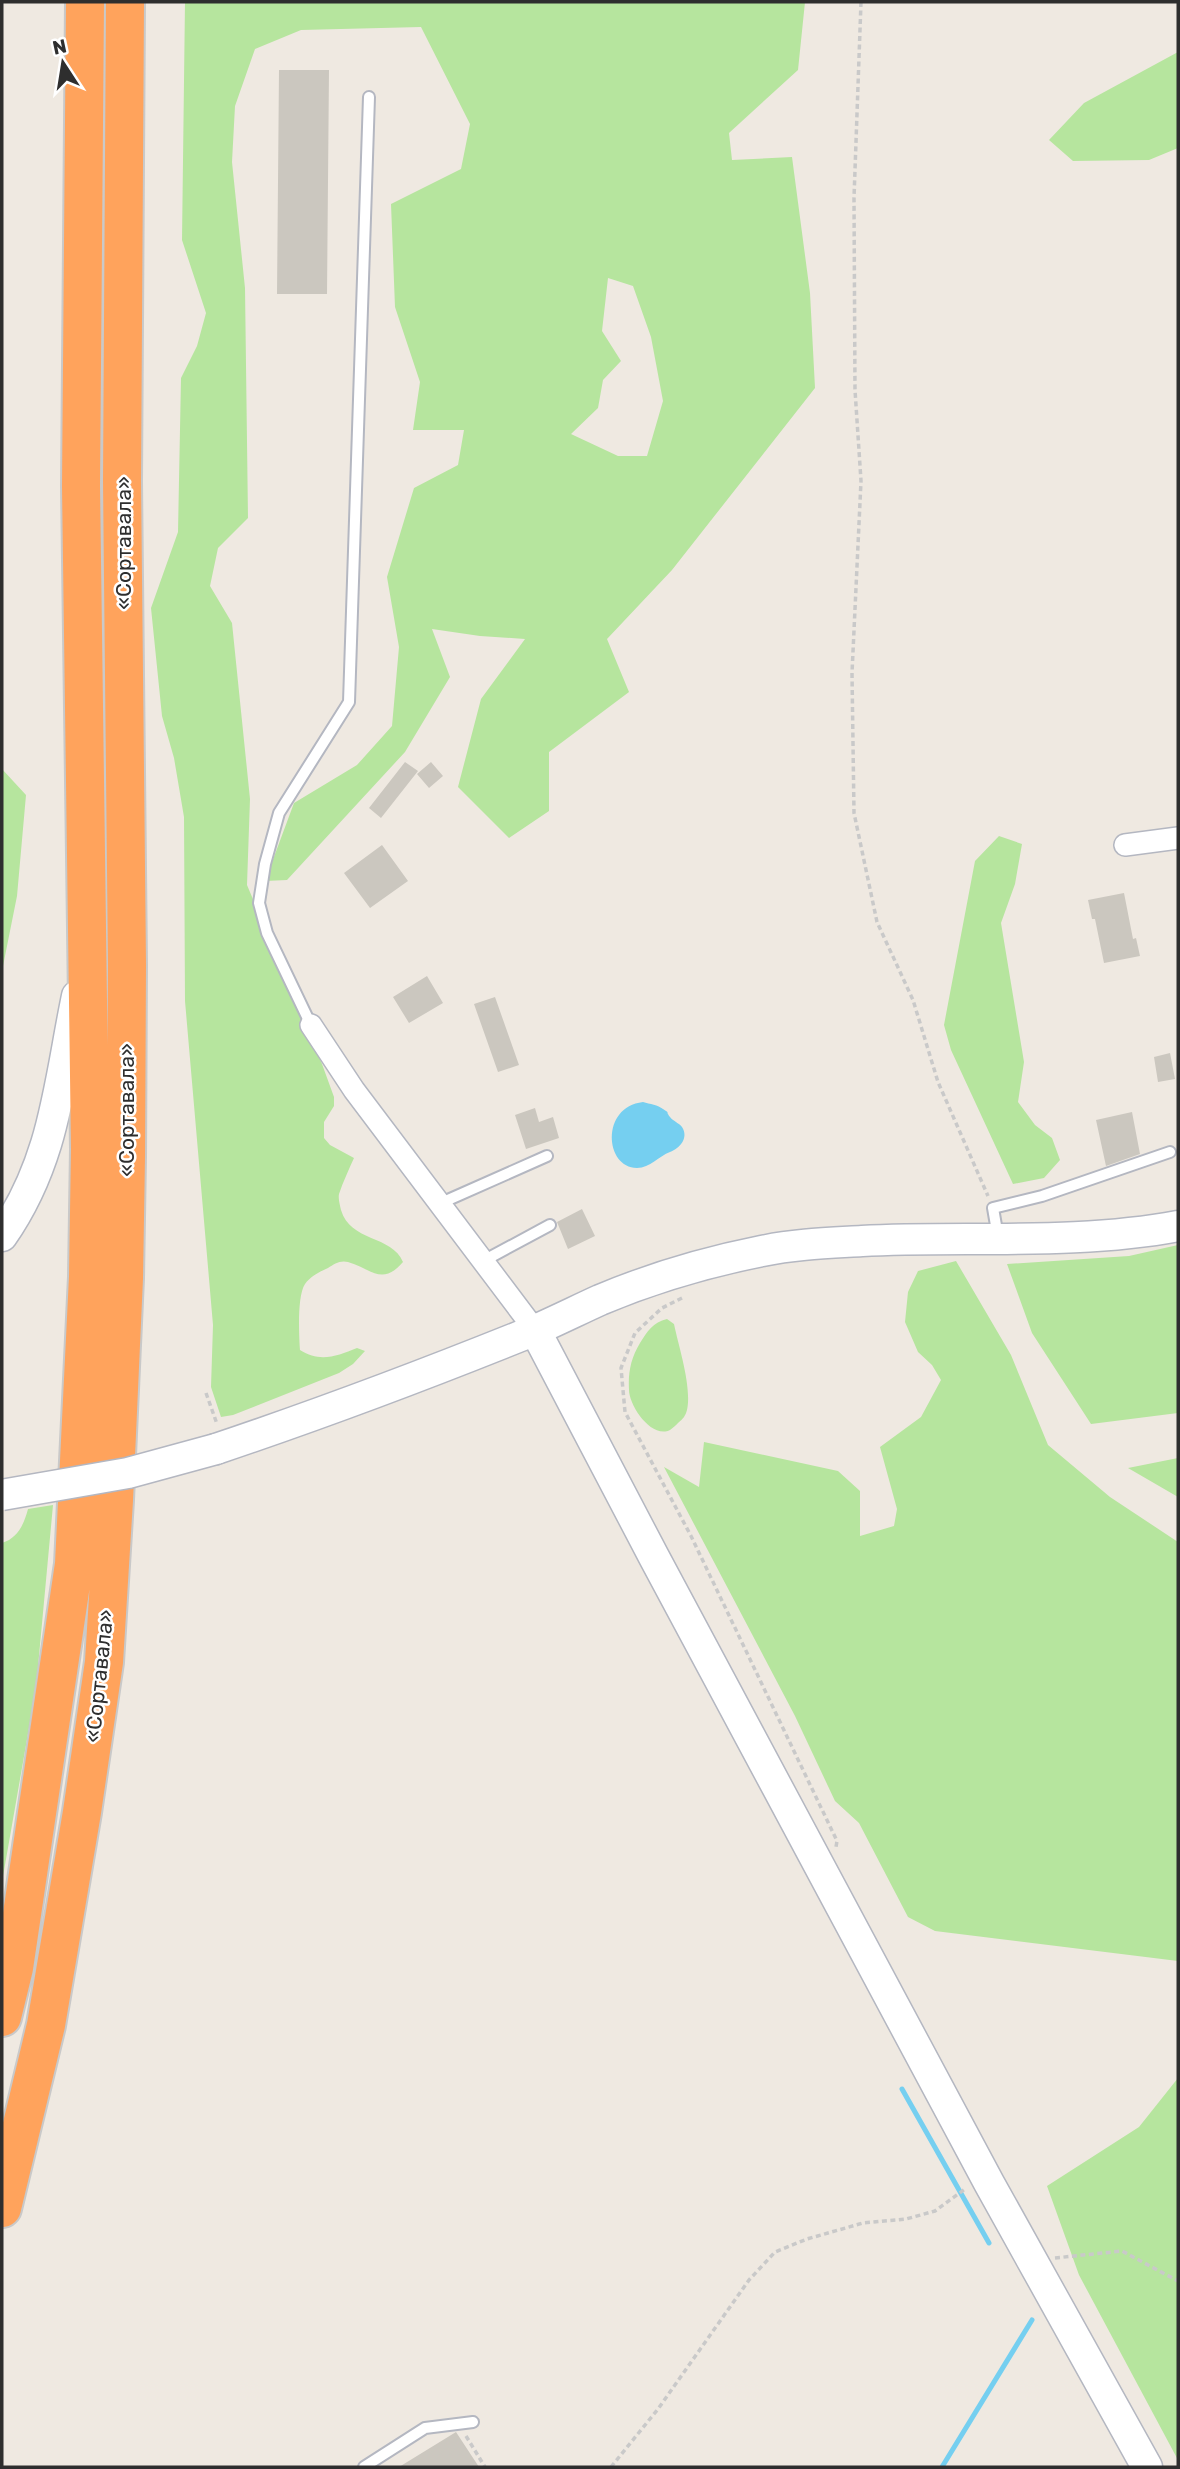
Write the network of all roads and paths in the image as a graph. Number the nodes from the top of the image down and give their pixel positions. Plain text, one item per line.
1 (85, 2) edge
2 (125, 2) edge
3 (861, 2) edge
4 (369, 97) dead end
5 (1178, 838) edge
6 (1125, 845) dead end
7 (86, 951) junction
8 (311, 1026) joint
9 (1170, 1152) dead end
10 (547, 1156) dead end
11 (441, 1203) junction
12 (993, 1208) junction
13 (550, 1225) dead end
14 (1178, 1226) edge
15 (2, 1236) edge
16 (998, 1238) junction
17 (485, 1260) junction
18 (682, 1297) dead end
19 (535, 1330) junction
20 (206, 1393) dead end
21 (220, 1448) junction
22 (2, 1495) edge
23 (806, 1774) dead end
24 (2, 2017) edge
25 (965, 2189) dead end
26 (2, 2208) edge
27 (1033, 2265) junction
28 (1178, 2281) edge
29 (473, 2422) dead end
30 (458, 2423) junction
31 (364, 2467) edge
32 (485, 2467) edge
33 (611, 2467) edge
34 (1147, 2467) edge

1 - 7 highway, «Сортавала»
2 - 26 highway, «Сортавала»
3 - 12 path
4 - 8 lane
5 - 6 street
7 - 15 main road
7 - 24 highway, «Сортавала»
8 - 11 street
9 - 12 lane
10 - 11 lane
11 - 17 street
12 - 16 lane
13 - 17 lane
14 - 16 main road
16 - 19 main road
17 - 19 street
18 - 23 path
19 - 21 main road
19 - 27 main road
20 - 21 path
21 - 22 main road, bridge
25 - 33 path
27 - 28 path
27 - 34 main road
29 - 30 lane
30 - 31 lane
30 - 32 path

